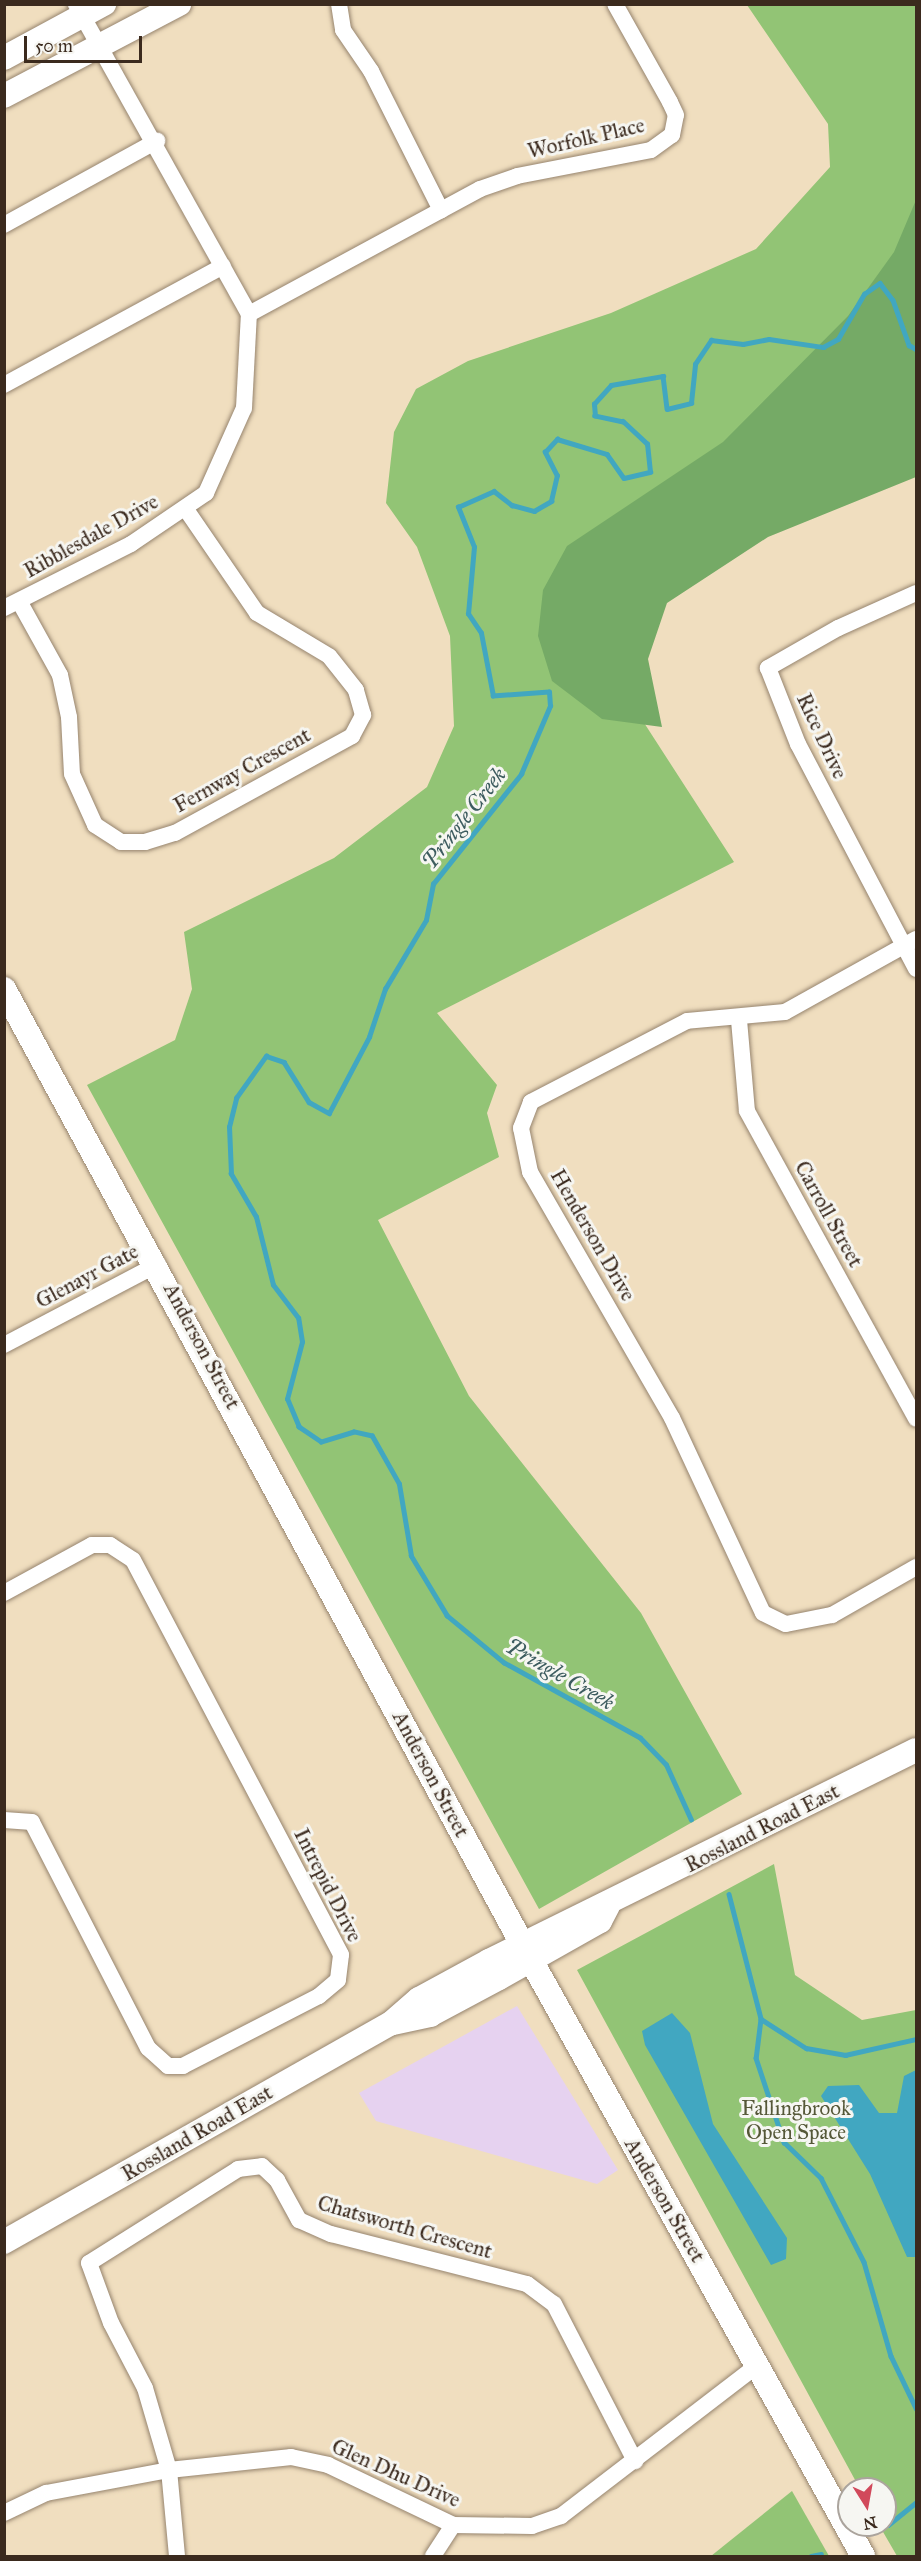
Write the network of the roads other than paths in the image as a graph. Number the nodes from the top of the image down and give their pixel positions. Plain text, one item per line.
1 (104, 4) edge
2 (179, 4) edge
3 (339, 4) edge
4 (615, 4) edge
5 (80, 10) edge
6 (100, 45) junction
7 (4, 58) edge
8 (4, 96) edge
9 (157, 141) junction
10 (441, 210) junction
11 (4, 225) edge
12 (223, 266) junction
13 (249, 314) junction
14 (4, 385) edge
15 (185, 508) junction
16 (916, 593) edge
17 (12, 605) edge
18 (910, 943) edge
19 (916, 969) edge
20 (4, 989) edge
21 (739, 1020) junction
22 (158, 1264) junction
23 (4, 1345) edge
24 (916, 1419) edge
25 (916, 1567) edge
26 (4, 1593) edge
27 (916, 1750) edge
28 (4, 1820) edge
29 (527, 1952) junction
30 (4, 2242) edge
31 (759, 2364) junction
32 (635, 2461) junction
33 (169, 2470) junction
34 (4, 2513) edge
35 (453, 2525) junction
36 (177, 2556) edge
37 (433, 2556) edge
38 (863, 2556) edge

1 - 5 main road
2 - 6 main road
3 - 10 street
4 - 10 street, Worfolk Place
5 - 6 street
5 - 7 main road
6 - 8 main road
6 - 9 street
9 - 11 street
9 - 12 street
10 - 13 street, Worfolk Place
12 - 13 street
12 - 14 street
13 - 15 street, Ribblesdale Drive
15 - 17 street, Ribblesdale Drive
15 - 17 street, Fernway Crescent
16 - 18 street, Rice Drive
18 - 19 street, Rice Drive
18 - 21 street, Henderson Drive
20 - 22 main road, Anderson Street
21 - 24 street, Carroll Street
21 - 25 street, Henderson Drive
22 - 23 street, Glenayr Gate
22 - 29 main road, Anderson Street
26 - 28 street, Intrepid Drive
27 - 29 main road, Rossland Road East
29 - 30 main road, Rossland Road East
29 - 31 main road, Anderson Street
31 - 32 street, Glen Dhu Drive
31 - 38 main road, Anderson Street
32 - 33 street, Chatsworth Crescent
32 - 35 street, Glen Dhu Drive
33 - 34 street, Glen Dhu Drive
33 - 35 street, Glen Dhu Drive
33 - 36 street
35 - 37 street

